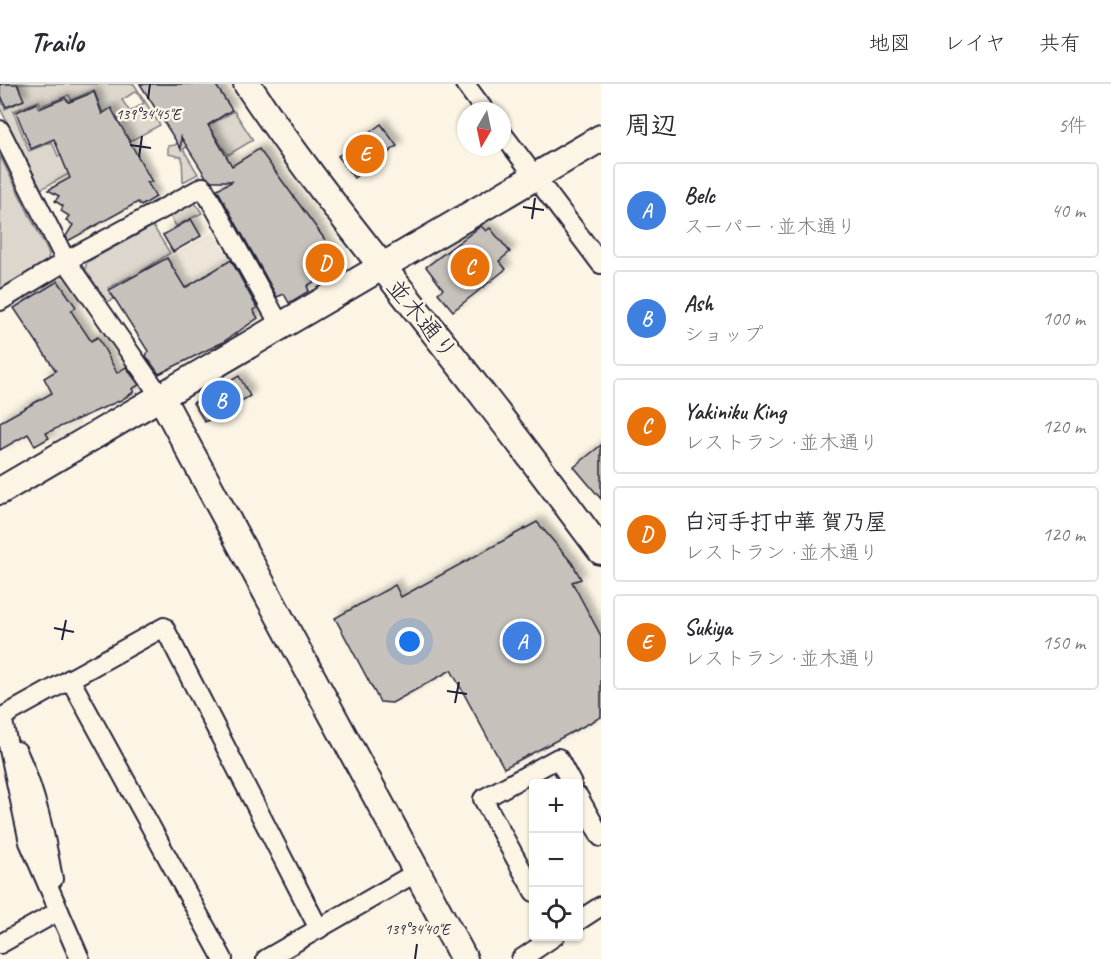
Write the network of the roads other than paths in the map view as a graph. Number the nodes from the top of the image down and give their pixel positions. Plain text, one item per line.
1 (247, 84) edge
2 (465, 84) edge
3 (478, 102) edge
4 (0, 130) edge
5 (601, 138) edge
6 (511, 145) edge
7 (535, 177) junction
8 (66, 261) junction
9 (601, 264) edge
10 (380, 266) junction
11 (0, 301) edge
12 (280, 325) junction
13 (161, 396) junction
14 (0, 491) edge
15 (601, 551) edge
16 (70, 679) junction
17 (1, 715) edge
18 (570, 779) edge
19 (583, 803) edge
20 (601, 837) edge
21 (417, 872) junction
22 (531, 887) edge
23 (601, 906) edge
24 (59, 910) junction
25 (583, 918) edge
26 (319, 928) junction
27 (548, 941) edge
28 (0, 944) edge
29 (80, 959) edge
30 (223, 959) edge
31 (266, 959) edge
32 (464, 959) edge
33 (521, 959) edge

1 - 10 street, 並木通り
2 - 3 street
4 - 8 street
5 - 7 street
6 - 7 street
7 - 9 street
7 - 10 street
8 - 11 street
8 - 12 street
8 - 13 street
10 - 12 street
10 - 15 street, 並木通り
12 - 13 street
13 - 14 street
13 - 21 street
16 - 17 street
16 - 26 street
16 - 30 street
17 - 24 street
18 - 22 street
19 - 20 street
21 - 26 street
21 - 32 street
23 - 25 street
24 - 28 street
24 - 29 street
26 - 31 street
27 - 33 street

